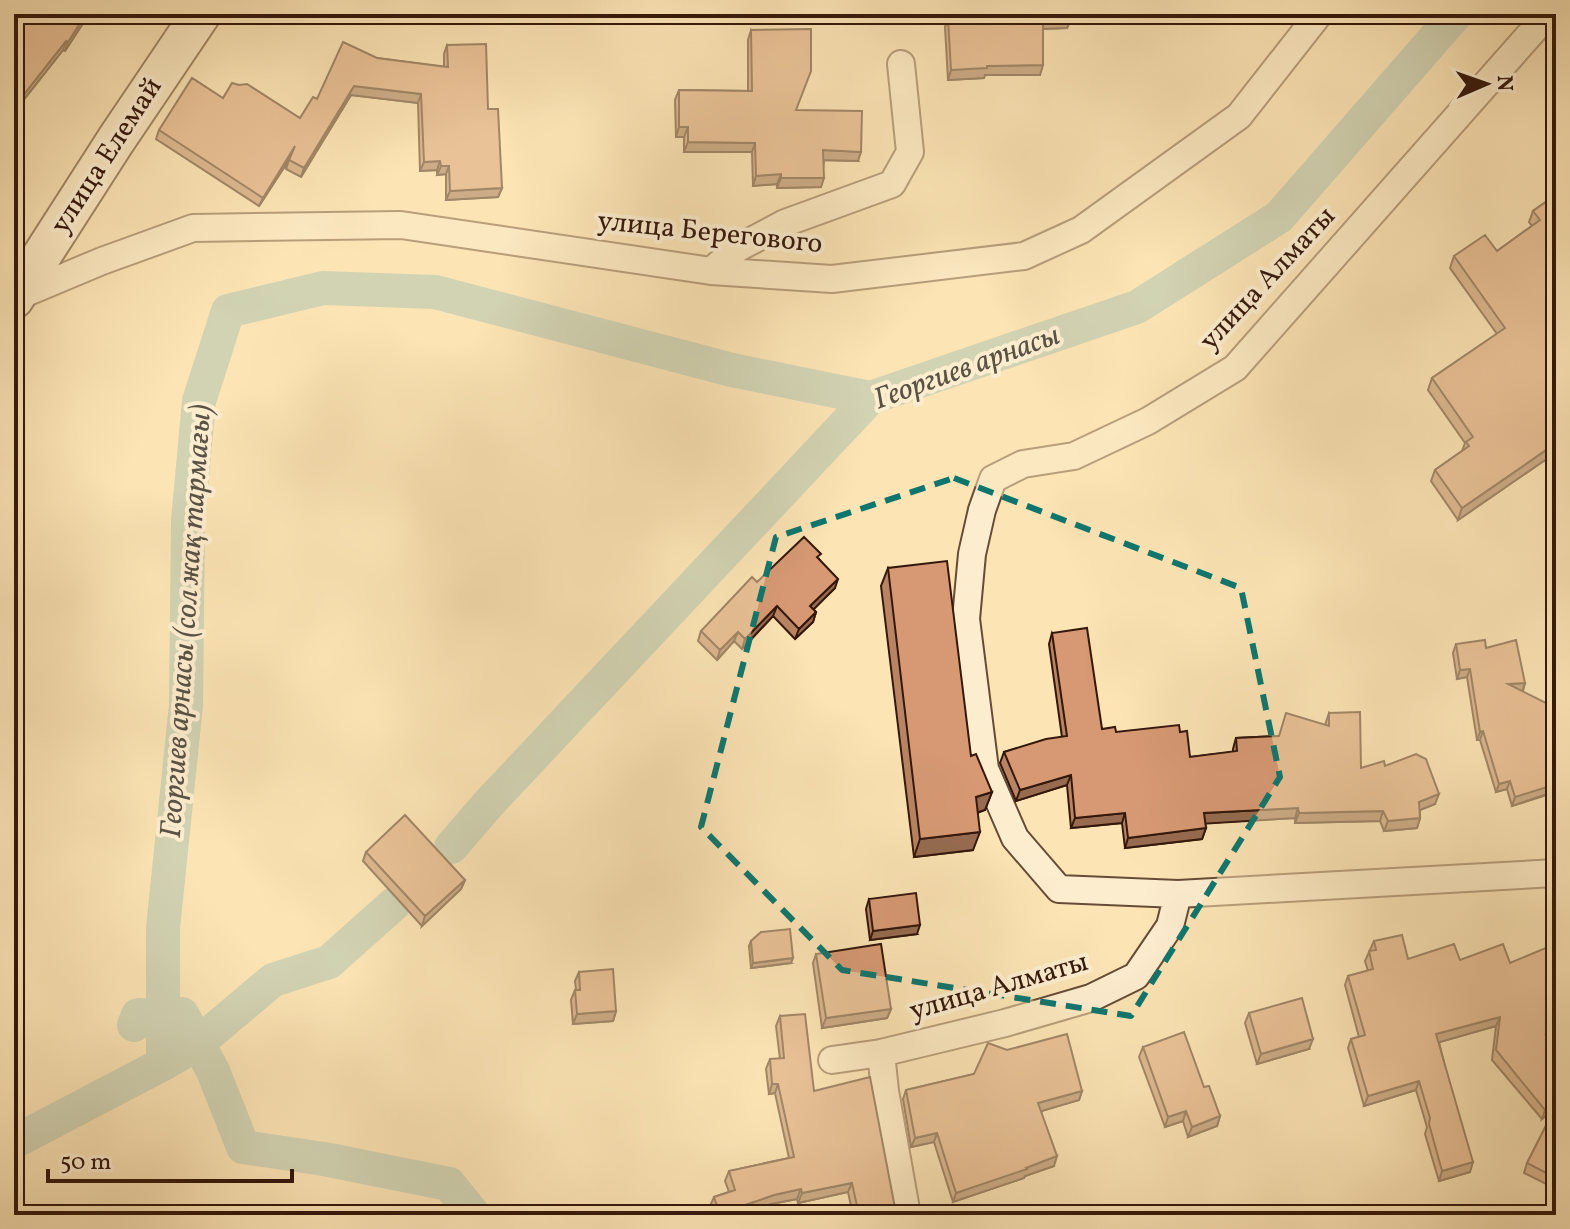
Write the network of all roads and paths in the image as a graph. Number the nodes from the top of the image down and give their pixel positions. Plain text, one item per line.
1 (201, 14) edge
2 (1319, 14) edge
3 (1548, 14) edge
4 (901, 64) dead end
5 (711, 271) junction
6 (15, 298) edge
7 (1556, 873) edge
8 (1178, 894) junction
9 (881, 1053) junction
10 (832, 1060) dead end
11 (907, 1215) edge

1 - 6 street, улица Елемай
2 - 5 street, улица Берегового
3 - 8 street, улица Алматы
4 - 5 street
5 - 6 street, улица Берегового
7 - 8 street, улица Алматы
8 - 9 street, улица Алматы
9 - 10 street, улица Алматы
9 - 11 street

